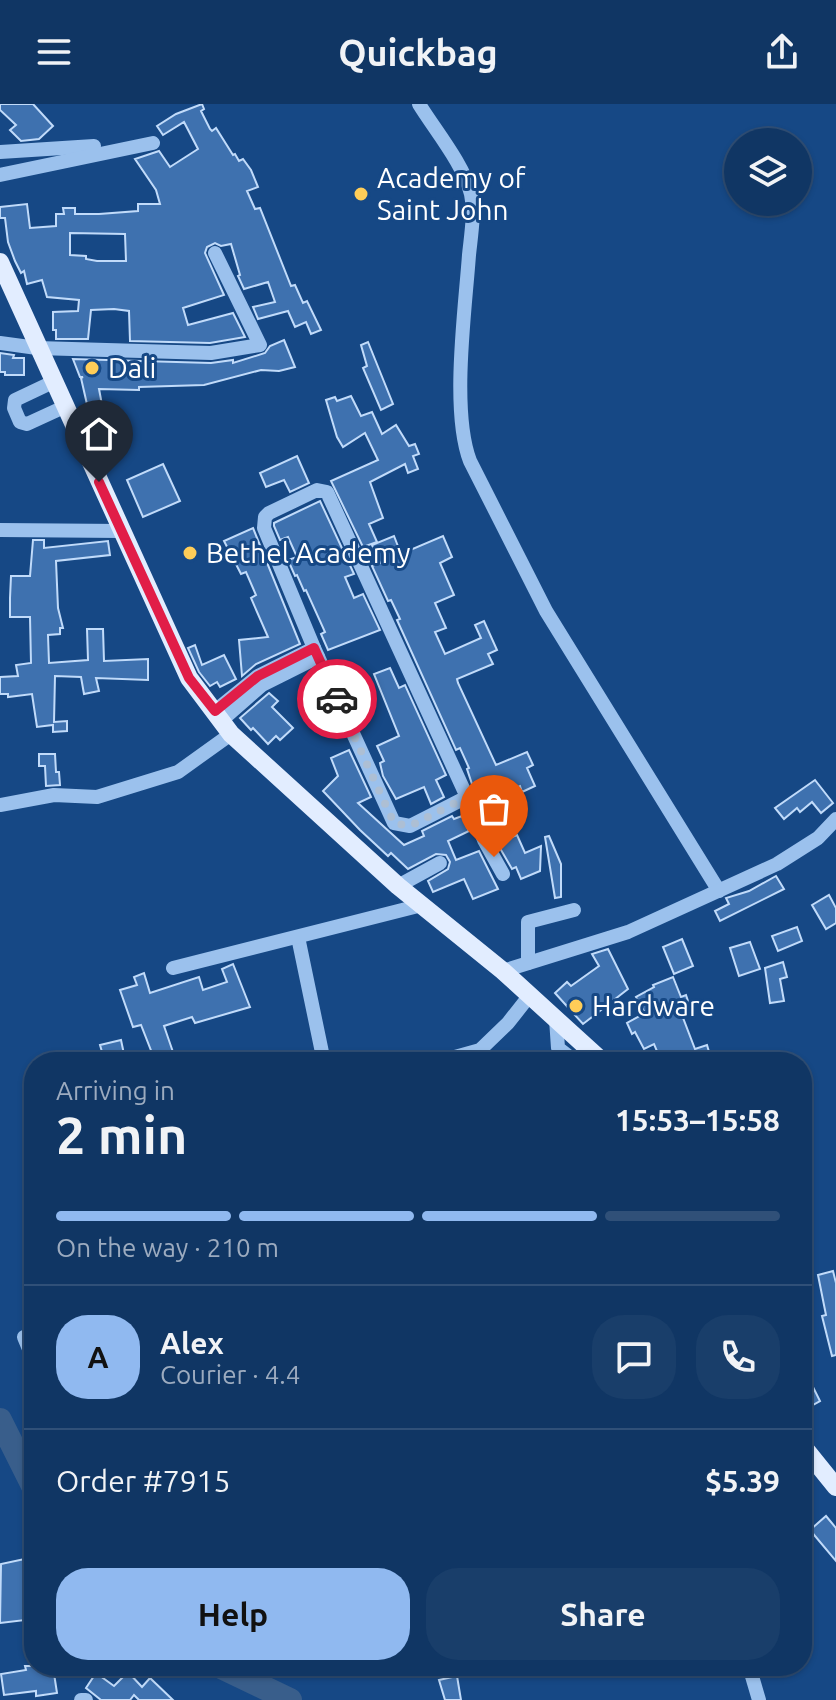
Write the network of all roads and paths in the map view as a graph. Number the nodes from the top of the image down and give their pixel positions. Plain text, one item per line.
1 (419, 104) edge
2 (153, 143) dead end
3 (94, 146) dead end
4 (0, 152) edge
5 (0, 175) edge
6 (215, 253) dead end
7 (2, 272) edge
8 (0, 343) edge
9 (37, 348) junction
10 (53, 382) junction
11 (64, 407) junction
12 (0, 530) edge
13 (122, 531) junction
14 (316, 652) junction
15 (223, 722) junction
16 (467, 797) junction
17 (0, 805) edge
18 (836, 819) edge
19 (440, 863) dead end
20 (503, 874) dead end
21 (398, 886) junction
22 (719, 891) junction
23 (422, 905) junction
24 (574, 910) dead end
25 (298, 937) junction
26 (528, 963) junction
27 (173, 968) dead end
28 (503, 971) junction
29 (530, 995) junction
30 (556, 1019) junction
31 (322, 1052) edge
32 (473, 1052) edge
33 (563, 1052) edge
34 (592, 1052) edge
35 (812, 1459) edge
36 (836, 1487) edge
37 (752, 1676) edge
38 (759, 1700) edge

1 - 22 street
2 - 5 street
3 - 4 street
6 - 9 street
7 - 9 main road
8 - 9 street
9 - 10 main road
10 - 11 main road
10 - 11 street
11 - 13 main road
12 - 13 street
13 - 15 main road
14 - 15 street
14 - 16 street
14 - 16 street
15 - 17 street
15 - 21 main road
16 - 20 street
18 - 22 street
19 - 21 street
21 - 23 main road
22 - 26 street
23 - 25 street
23 - 28 main road
24 - 26 street
25 - 27 street
25 - 31 street
26 - 28 street
28 - 29 main road
29 - 30 main road
29 - 32 street
30 - 33 street
30 - 34 main road
35 - 36 main road
37 - 38 street

